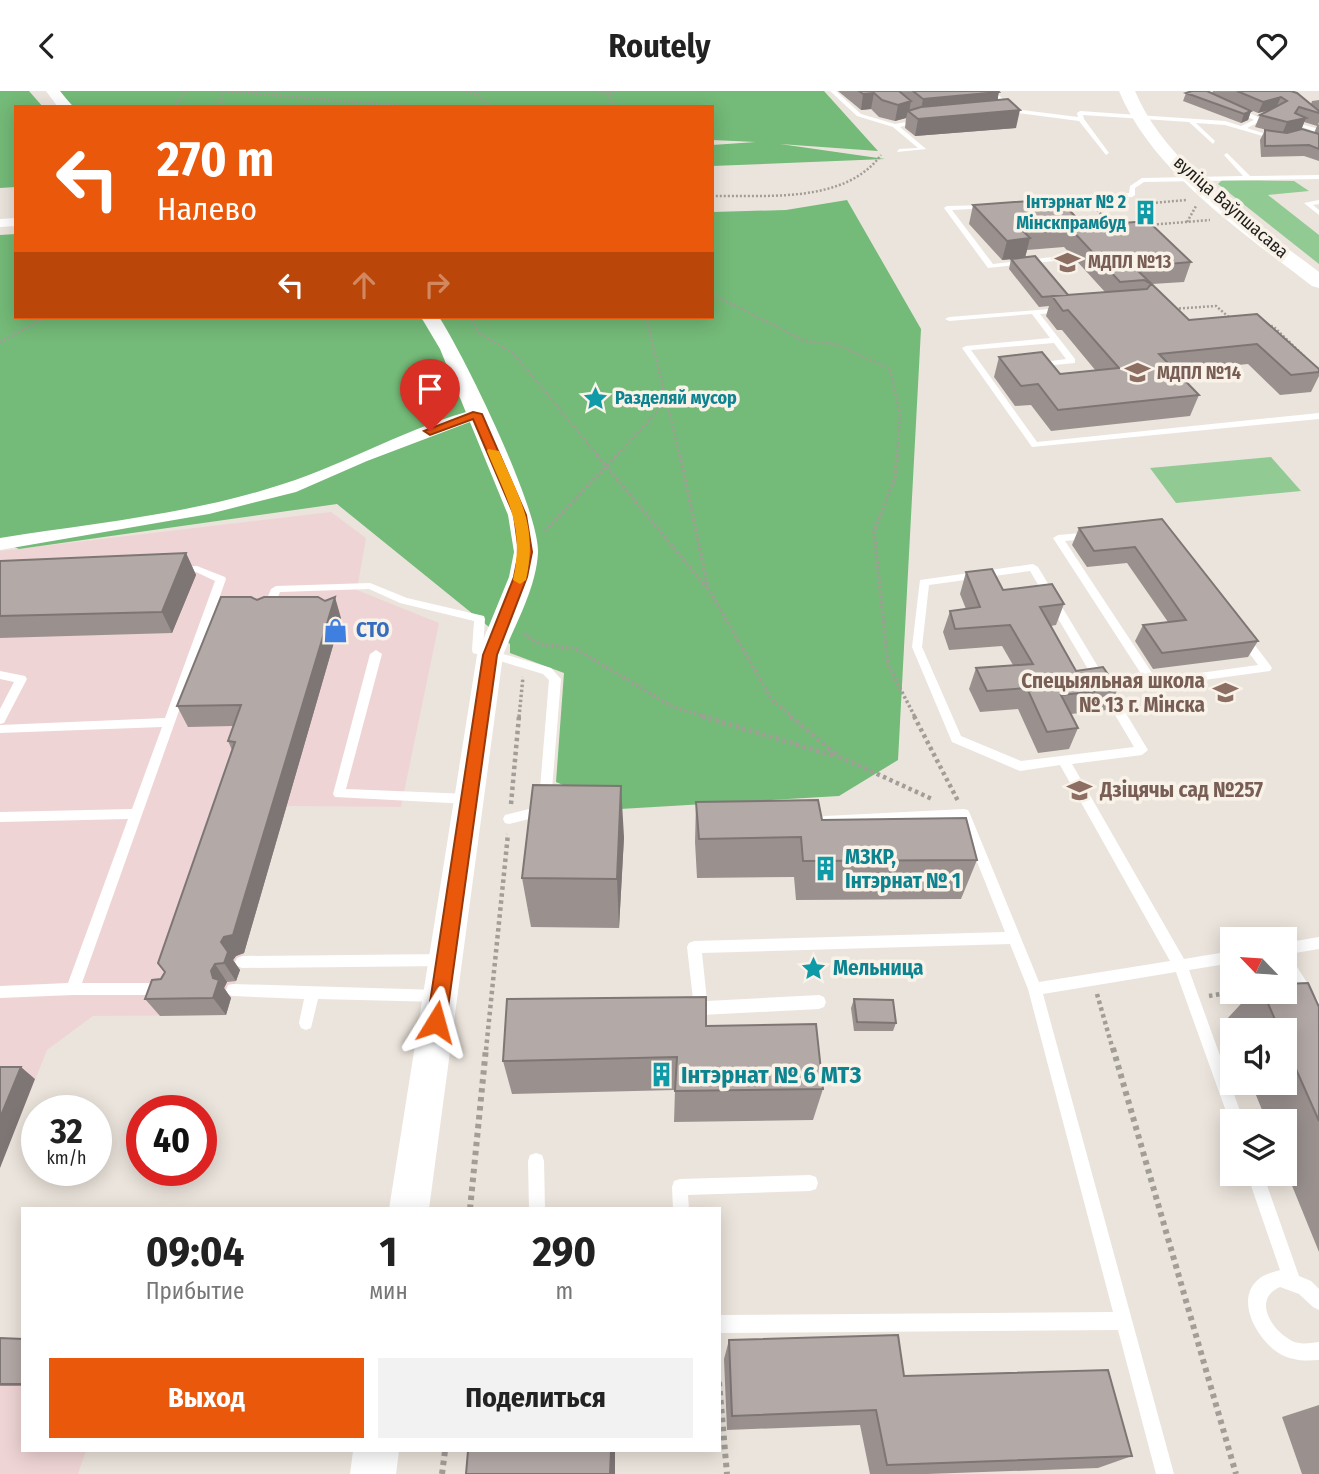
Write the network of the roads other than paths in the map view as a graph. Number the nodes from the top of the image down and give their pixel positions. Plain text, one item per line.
1 (52, 91) edge
2 (833, 91) edge
3 (992, 91) edge
4 (1127, 91) edge
5 (64, 105) edge
6 (1227, 105) edge
7 (1012, 111) junction
8 (910, 113) edge
9 (1000, 113) edge
10 (1136, 115) junction
11 (1267, 115) edge
12 (1257, 118) junction
13 (931, 119) edge
14 (918, 120) junction
15 (1081, 120) junction
16 (1190, 120) junction
17 (1295, 123) edge
18 (895, 126) junction
19 (1241, 128) junction
20 (1318, 130) edge
21 (1300, 136) junction
22 (1310, 139) edge
23 (1213, 142) dead end
24 (899, 151) dead end
25 (1105, 153) dead end
26 (1227, 155) dead end
27 (1192, 177) junction
28 (1247, 177) junction
29 (1302, 177) junction
30 (1319, 177) edge
31 (1311, 183) dead end
32 (1319, 202) edge
33 (1037, 203) edge
34 (998, 205) edge
35 (1319, 213) edge
36 (1061, 258) dead end
37 (1319, 282) edge
38 (1073, 309) edge
39 (1034, 312) junction
40 (431, 319) edge
41 (949, 319) dead end
42 (1056, 340) junction
43 (1032, 365) edge
44 (477, 414) junction
45 (1319, 416) edge
46 (0, 544) edge
47 (158, 570) edge
48 (265, 615) edge
49 (376, 654) dead end
50 (490, 655) junction
51 (1266, 668) joint
52 (0, 675) edge
53 (0, 720) edge
54 (169, 722) junction
55 (0, 729) edge
56 (1064, 761) junction
57 (469, 799) junction
58 (136, 814) junction
59 (0, 817) edge
60 (509, 819) road end
61 (816, 821) edge
62 (1014, 938) junction
63 (1319, 943) edge
64 (1297, 947) edge
65 (1220, 959) edge
66 (446, 960) junction
67 (242, 962) dead end
68 (1180, 965) junction
69 (1297, 979) edge
70 (73, 989) junction
71 (169, 989) edge
72 (1035, 989) junction
73 (233, 990) dead end
74 (0, 992) edge
75 (312, 993) junction
76 (440, 996) junction
77 (819, 1002) dead end
78 (1319, 1015) edge
79 (306, 1023) dead end
80 (1231, 1109) edge
81 (536, 1161) dead end
82 (810, 1183) dead end
83 (1259, 1186) edge
84 (409, 1207) edge
85 (537, 1207) edge
86 (681, 1207) edge
87 (1292, 1280) junction
88 (1319, 1301) edge
89 (1123, 1321) junction
90 (721, 1324) edge
91 (1319, 1352) edge
92 (376, 1452) edge
93 (373, 1474) edge
94 (1165, 1474) edge

1 - 5 street
2 - 18 lane
3 - 7 lane
4 - 10 main road, вуліца Ваўпшасава
6 - 12 lane
7 - 9 lane
7 - 15 lane
8 - 14 lane
10 - 15 lane
10 - 16 lane
10 - 27 main road, вуліца Ваўпшасава
11 - 12 lane
12 - 19 lane
13 - 14 lane
14 - 18 lane
15 - 25 lane
16 - 19 lane
16 - 23 lane
17 - 20 lane
18 - 24 lane
19 - 21 lane
20 - 21 lane
21 - 22 lane
26 - 28 lane
27 - 28 lane
27 - 33 lane
27 - 37 main road, вуліца Ваўпшасава
28 - 29 lane
29 - 30 lane
29 - 31 lane
32 - 35 lane
34 - 36 lane
38 - 39 lane
39 - 41 lane
39 - 42 lane
40 - 44 street
42 - 43 lane
42 - 45 lane
44 - 46 street
44 - 50 street
47 - 54 lane
48 - 50 lane
49 - 57 lane
50 - 57 street
50 - 60 lane
51 - 51 lane
52 - 53 lane
54 - 55 lane
54 - 58 lane
56 - 56 lane
56 - 68 lane
57 - 66 street
58 - 59 lane
58 - 70 lane
61 - 62 lane
62 - 72 lane
62 - 77 lane
63 - 64 lane
65 - 68 lane
66 - 67 lane
66 - 76 street
68 - 72 lane
68 - 80 lane
69 - 78 lane
70 - 71 lane
70 - 74 lane
72 - 89 lane
73 - 75 lane
75 - 76 lane
75 - 79 lane
76 - 84 street
81 - 85 lane
82 - 86 lane
83 - 87 lane
87 - 88 lane
87 - 91 lane
89 - 90 lane
89 - 94 lane
92 - 93 street

